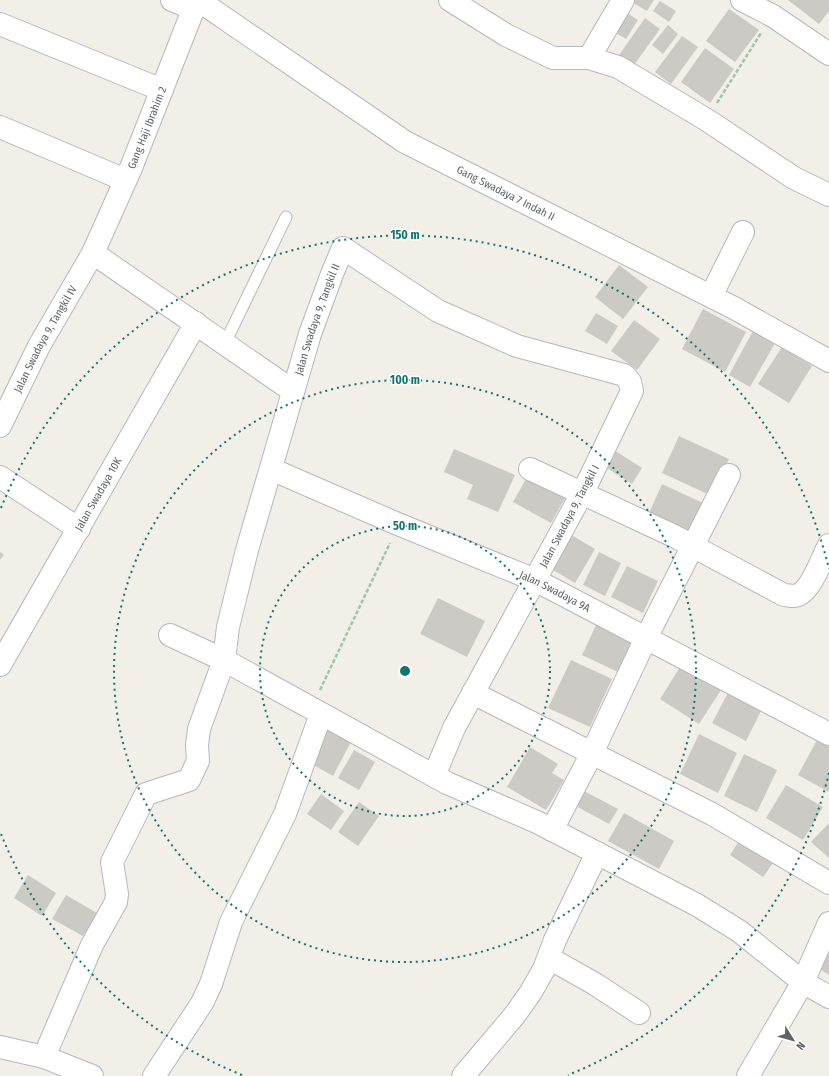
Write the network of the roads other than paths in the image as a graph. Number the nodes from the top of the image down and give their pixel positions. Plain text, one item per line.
1 (172, 0) edge
2 (450, 0) edge
3 (623, 0) edge
4 (742, 0) edge
5 (196, 3) edge
6 (0, 24) edge
7 (829, 54) edge
8 (589, 58) junction
9 (162, 90) junction
10 (0, 127) edge
11 (125, 180) junction
12 (829, 195) edge
13 (286, 217) dead end
14 (743, 232) dead end
15 (94, 253) junction
16 (711, 296) junction
17 (196, 323) junction
18 (225, 343) junction
19 (829, 361) edge
20 (630, 382) joint
21 (293, 391) junction
22 (0, 426) edge
23 (271, 469) junction
24 (530, 470) dead end
25 (729, 475) dead end
26 (0, 477) edge
27 (582, 493) junction
28 (79, 529) junction
29 (829, 545) edge
30 (693, 546) junction
31 (535, 580) junction
32 (170, 635) dead end
33 (646, 638) junction
34 (224, 660) junction
35 (0, 665) edge
36 (474, 693) junction
37 (316, 711) junction
38 (829, 734) edge
39 (592, 753) junction
40 (434, 776) junction
41 (552, 830) junction
42 (597, 853) junction
43 (829, 883) edge
44 (829, 923) edge
45 (548, 958) junction
46 (803, 982) junction
47 (829, 997) edge
48 (639, 1013) dead end
49 (0, 1046) edge
50 (44, 1057) junction
51 (92, 1076) edge
52 (154, 1076) edge
53 (463, 1076) edge
54 (748, 1076) edge

1 - 5 street, Gang Swadaya 7 Indah II
2 - 8 street
3 - 8 street
4 - 7 street
5 - 9 street, Gang Haji Ibrahim 2
5 - 16 street, Gang Swadaya 7 Indah II
6 - 9 street
8 - 12 street
9 - 11 street, Gang Haji Ibrahim 2
10 - 11 street
11 - 15 street, Gang Haji Ibrahim 2
13 - 18 lane
14 - 16 street
15 - 17 street
15 - 22 street, Jalan Swadaya 9, Tangkil IV
16 - 19 street, Gang Swadaya 7 Indah II
17 - 18 street
17 - 28 street, Jalan Swadaya 10K
18 - 21 street
20 - 21 street, Jalan Swadaya 9, Tangkil II
20 - 27 street, Jalan Swadaya 9, Tangkil I
21 - 23 street, Jalan Swadaya 9, Tangkil II
23 - 31 street, Jalan Swadaya 9A
23 - 34 street, Jalan Swadaya 9, Tangkil II
24 - 27 street
25 - 30 street
26 - 28 street
27 - 30 street
27 - 31 street, Jalan Swadaya 9, Tangkil I
28 - 35 street, Jalan Swadaya 10K
29 - 30 street
30 - 33 street
31 - 33 street, Jalan Swadaya 9A
31 - 36 street, Jalan Swadaya 9, Tangkil I
32 - 34 street
33 - 38 street, Jalan Swadaya 9A
33 - 39 street
34 - 37 street
34 - 50 street, Jalan Swadaya 9, Tangkil II
36 - 39 street
36 - 40 street, Jalan Swadaya 9, Tangkil I
37 - 40 street
37 - 52 street
39 - 41 street
39 - 43 street
40 - 41 street
41 - 42 street
42 - 45 street
42 - 46 street
44 - 46 street
45 - 48 street
45 - 53 street
46 - 47 street
46 - 54 street
49 - 50 street
50 - 51 street

